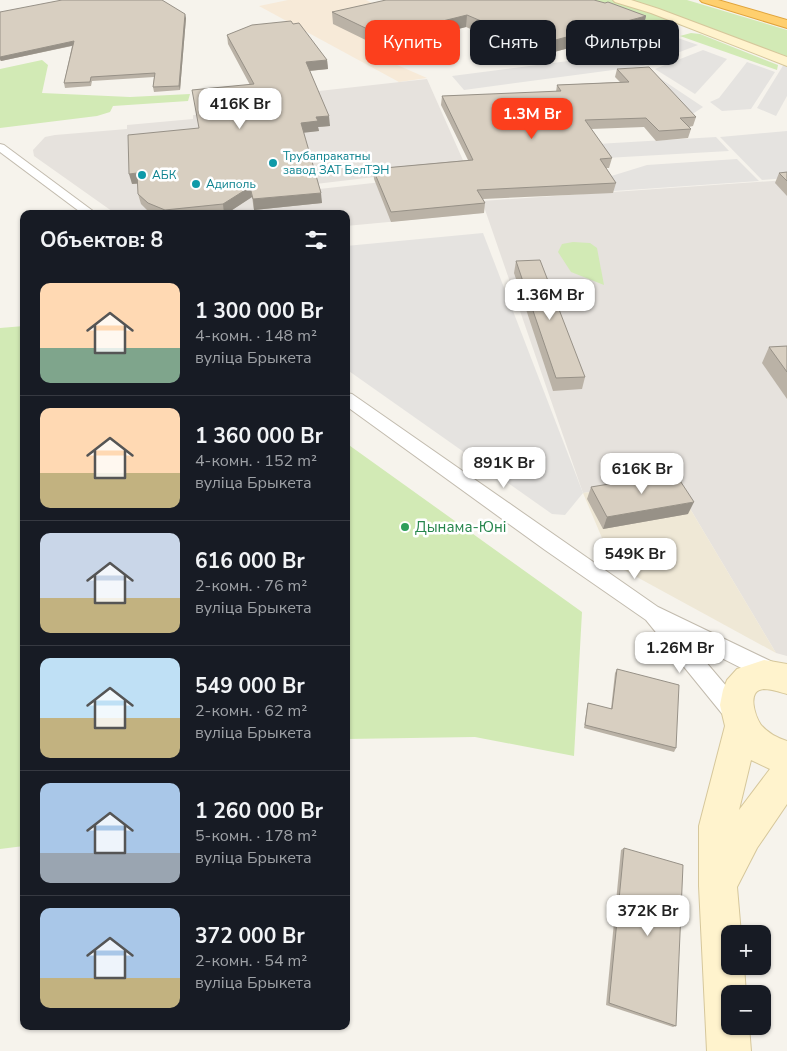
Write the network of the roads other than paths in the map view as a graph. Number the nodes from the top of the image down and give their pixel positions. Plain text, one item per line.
1 (618, 0) edge
2 (706, 0) edge
3 (733, 0) edge
4 (787, 15) edge
5 (787, 24) edge
6 (787, 62) edge
7 (0, 147) edge
8 (85, 210) edge
9 (350, 401) edge
10 (651, 613) junction
11 (783, 678) edge
12 (739, 720) junction
13 (787, 758) edge
14 (787, 775) edge
15 (718, 886) junction
16 (729, 1051) edge

1 - 6 street
2 - 5 highway
3 - 4 highway
7 - 8 street
9 - 10 street
10 - 11 street
10 - 12 street
11 - 12 street
12 - 13 street
12 - 15 street
14 - 15 street
15 - 16 street

